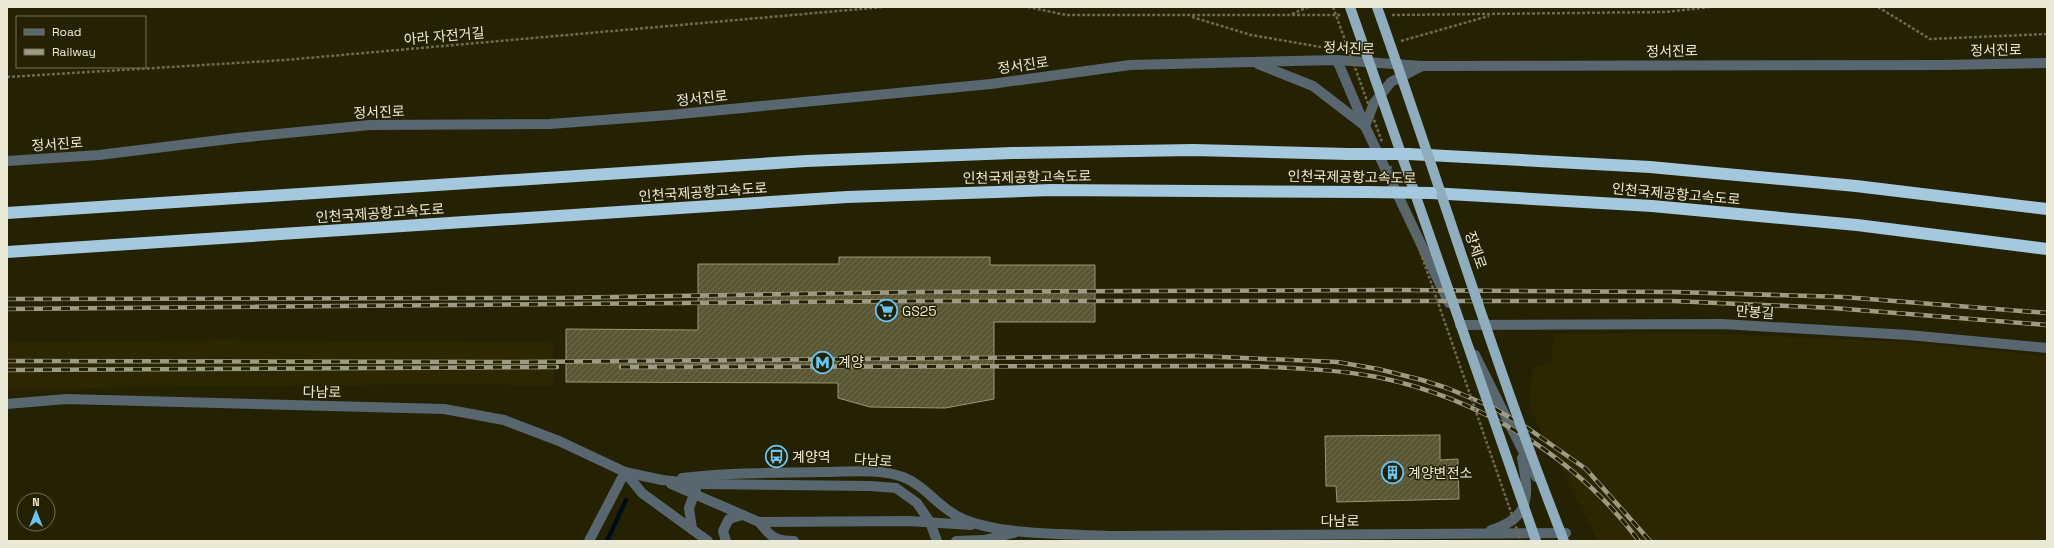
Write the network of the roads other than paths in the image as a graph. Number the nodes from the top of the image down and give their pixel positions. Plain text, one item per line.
1 (1350, 7) edge
2 (1377, 7) edge
3 (1337, 60) junction
4 (1254, 62) junction
5 (2047, 63) edge
6 (1422, 66) junction
7 (1365, 126) junction
8 (7, 161) edge
9 (2047, 209) edge
10 (7, 213) edge
11 (2047, 249) edge
12 (7, 252) edge
13 (1460, 326) junction
14 (2047, 348) edge
15 (7, 404) edge
16 (1520, 446) junction
17 (624, 472) junction
18 (724, 473) junction
19 (662, 480) junction
20 (700, 484) junction
21 (693, 494) junction
22 (742, 515) junction
23 (759, 522) junction
24 (930, 522) junction
25 (978, 525) junction
26 (692, 529) junction
27 (1025, 531) junction
28 (1480, 534) junction
29 (1115, 536) junction
30 (1567, 538) edge
31 (589, 541) edge
32 (708, 541) edge
33 (726, 541) edge
34 (794, 541) edge
35 (937, 541) edge
36 (956, 541) edge
37 (1091, 541) edge
38 (1502, 541) edge
39 (1536, 541) edge

1 - 39 main road, bridge
2 - 30 main road, 장제로, bridge
3 - 4 street, 정서진로
3 - 6 street, 정서진로
3 - 7 street
4 - 7 street
4 - 8 street, 정서진로
5 - 6 street, 정서진로
6 - 7 street
7 - 13 street
9 - 10 highway, 인천국제공항고속도로, bridge
11 - 12 highway, 인천국제공항고속도로, bridge
13 - 14 street, 만봉길
13 - 16 street
15 - 17 street, 다남로
16 - 28 street
16 - 30 street
17 - 19 street, 다남로
17 - 26 street, 다남로
17 - 31 street
18 - 19 street, 다남로
18 - 20 street
18 - 25 street, 다남로
19 - 20 street, 다남로
19 - 21 street
20 - 21 street
20 - 24 street, 다남로
21 - 22 street
21 - 26 street
22 - 23 street
22 - 33 street
23 - 24 street
23 - 34 street
24 - 25 street
24 - 35 street, 다남로
25 - 27 street, 다남로
26 - 32 street, 다남로
27 - 29 street, 다남로
27 - 36 street
28 - 29 street, 다남로
28 - 30 street, 다남로
28 - 38 street
29 - 37 street, 다남로

